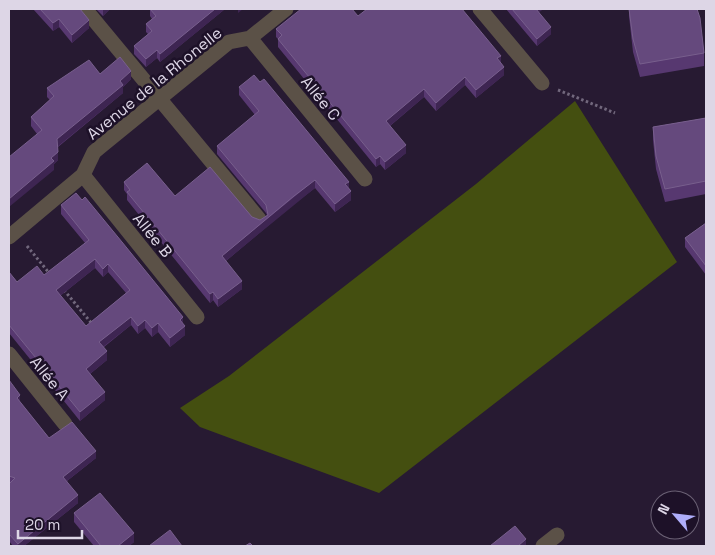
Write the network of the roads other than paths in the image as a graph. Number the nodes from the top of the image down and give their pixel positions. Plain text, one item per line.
1 (85, 9) edge
2 (286, 9) edge
3 (480, 9) edge
4 (250, 38) junction
5 (542, 83) road end
6 (159, 98) junction
7 (83, 175) junction
8 (366, 179) dead end
9 (259, 219) edge
10 (12, 235) edge
11 (197, 317) dead end
12 (9, 354) edge
13 (65, 424) edge
14 (557, 535) dead end
15 (543, 546) edge

1 - 6 street
2 - 4 street, Avenue de la Rhonelle
3 - 5 street
4 - 6 street, Avenue de la Rhonelle
4 - 8 street, Allée C
6 - 7 street, Avenue de la Rhonelle
6 - 9 street
7 - 10 street, Avenue de la Rhonelle
7 - 11 street, Allée B
12 - 13 street, Allée A
14 - 15 street

